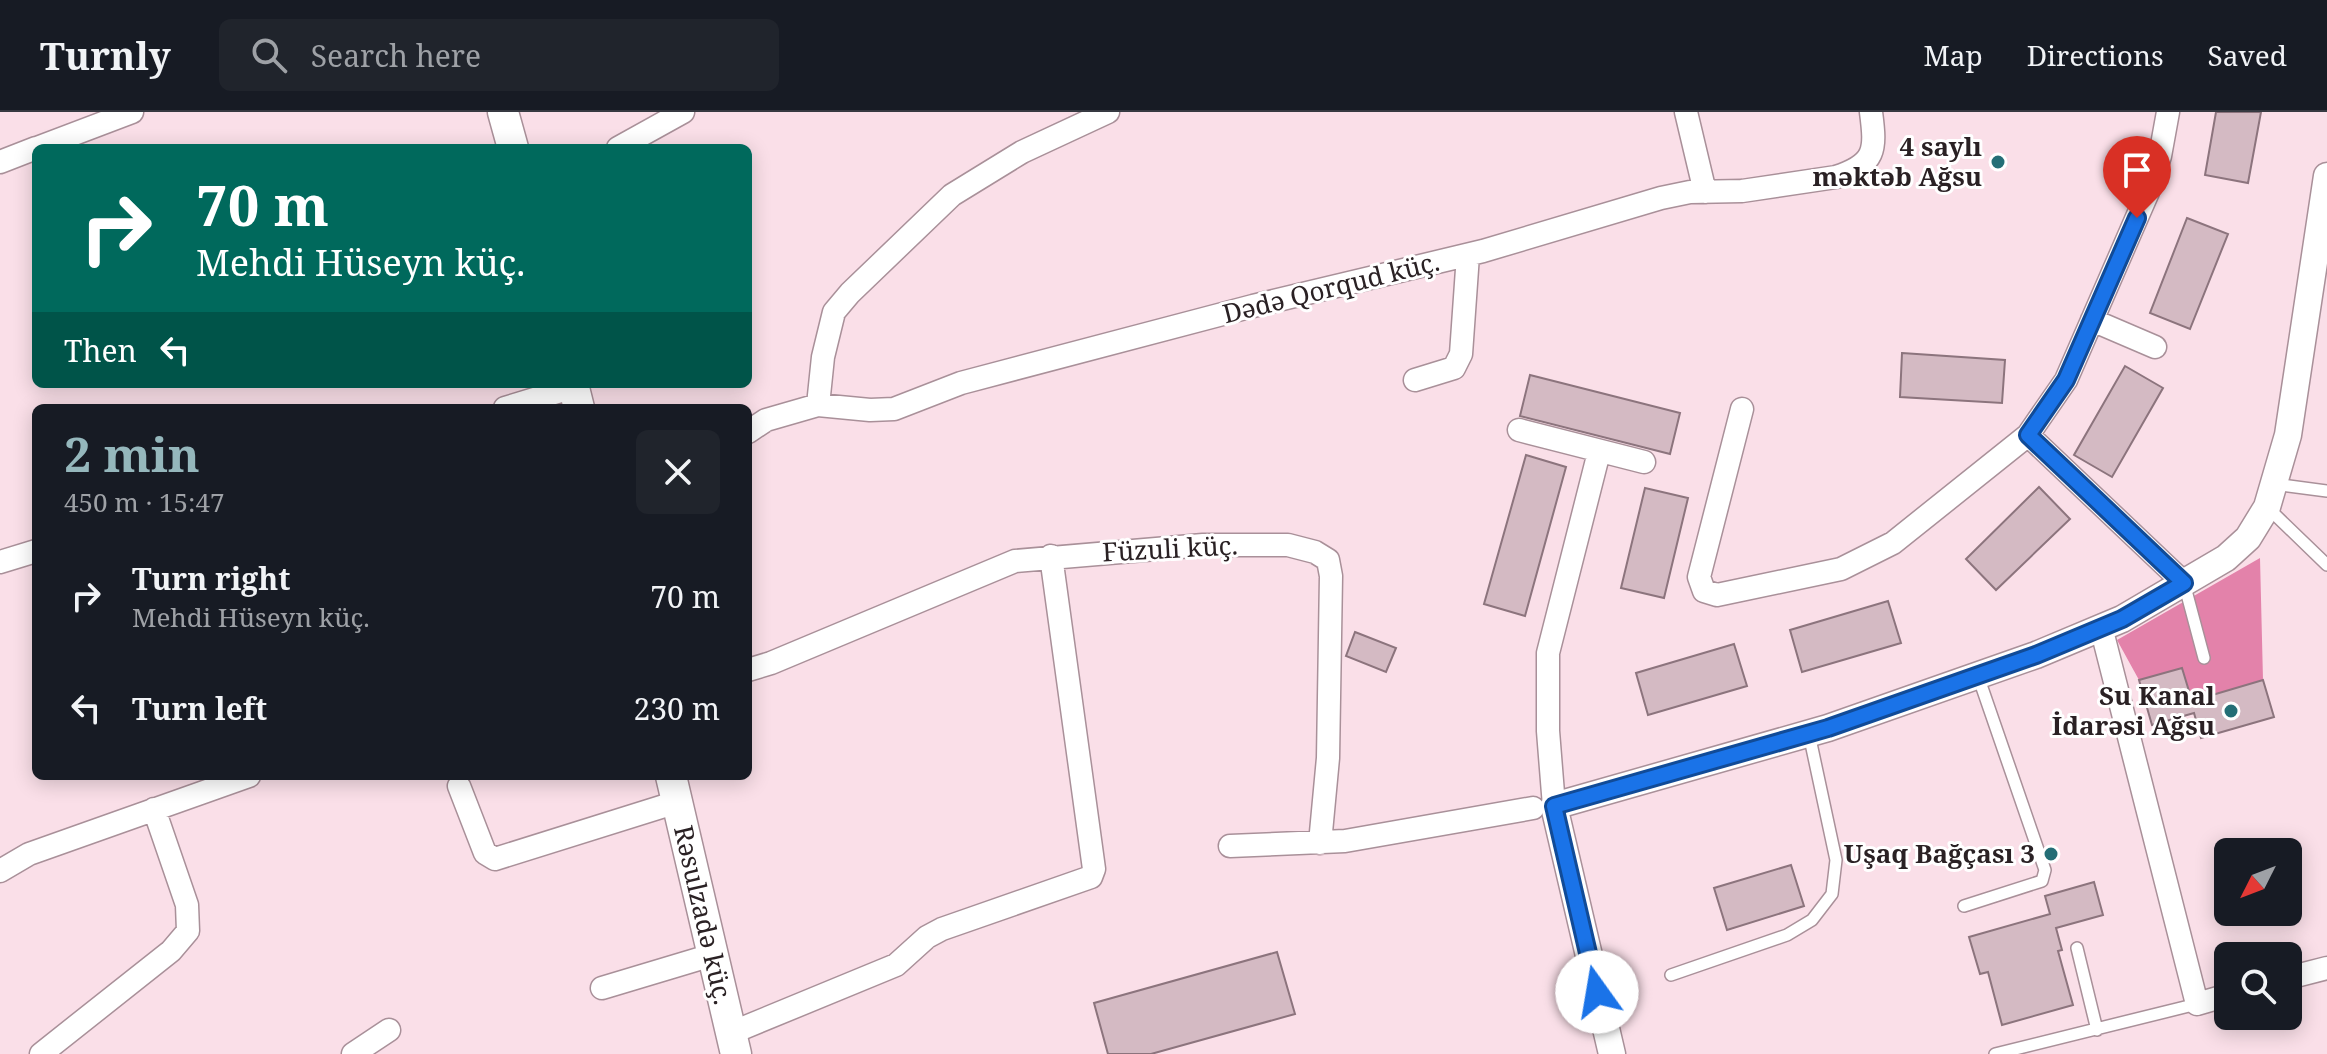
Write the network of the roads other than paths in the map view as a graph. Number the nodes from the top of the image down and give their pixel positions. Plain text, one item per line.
1 (132, 112) edge
2 (503, 112) edge
3 (683, 112) edge
4 (1108, 112) edge
5 (1686, 112) edge
6 (1871, 112) edge
7 (2168, 112) edge
8 (47, 144) edge
9 (512, 144) edge
10 (625, 144) edge
11 (32, 150) edge
12 (0, 162) edge
13 (2327, 176) edge
14 (1705, 192) junction
15 (1468, 255) junction
16 (2092, 320) junction
17 (2155, 347) dead end
18 (1415, 380) dead end
19 (575, 393) edge
20 (524, 404) edge
21 (818, 405) junction
22 (1742, 409) dead end
23 (752, 429) edge
24 (1519, 430) dead end
25 (2028, 435) junction
26 (1599, 452) junction
27 (1644, 462) dead end
28 (2327, 491) edge
29 (2270, 496) junction
30 (32, 552) edge
31 (1051, 556) junction
32 (0, 562) edge
33 (2327, 565) edge
34 (2184, 583) junction
35 (2101, 627) junction
36 (2204, 658) dead end
37 (752, 669) edge
38 (1977, 676) junction
39 (1809, 734) junction
40 (237, 780) edge
41 (459, 786) dead end
42 (674, 789) edge
43 (1544, 807) junction
44 (154, 809) junction
45 (1320, 843) junction
46 (1230, 846) dead end
47 (0, 871) edge
48 (1964, 906) dead end
49 (2077, 948) dead end
50 (712, 955) junction
51 (2327, 968) edge
52 (2302, 974) edge
53 (1671, 975) dead end
54 (602, 988) dead end
55 (2214, 999) edge
56 (2197, 1004) junction
57 (389, 1030) dead end
58 (2097, 1030) junction
59 (734, 1043) edge
60 (41, 1054) edge
61 (353, 1054) edge
62 (1612, 1054) edge
63 (1995, 1054) edge

1 - 8 street
2 - 9 main road
3 - 10 street
4 - 21 street
5 - 14 street
6 - 14 street, Dədə Qorqud küç.
7 - 16 street
11 - 12 street
13 - 29 street
14 - 15 street, Dədə Qorqud küç.
15 - 18 street
15 - 21 street, Dədə Qorqud küç.
16 - 17 street
16 - 25 street
19 - 20 street
21 - 23 street, Dədə Qorqud küç.
22 - 25 street
24 - 26 street
25 - 34 street
26 - 27 street
26 - 43 street
28 - 29 lane
29 - 33 lane
29 - 34 street
30 - 32 street
31 - 37 street, Füzuli küç.
31 - 45 street, Füzuli küç.
31 - 59 street
34 - 35 street
34 - 36 lane
35 - 38 street
35 - 56 street
38 - 39 street
38 - 48 lane
39 - 43 street
39 - 53 lane
40 - 44 street
41 - 42 street
42 - 50 main road, Rəsulzadə küç.
43 - 45 street
43 - 62 street
44 - 47 street
44 - 60 street
45 - 46 street
49 - 58 lane
50 - 54 street
50 - 59 main road, Rəsulzadə küç.
51 - 52 street
55 - 56 street
56 - 58 lane
57 - 61 street
58 - 63 lane

